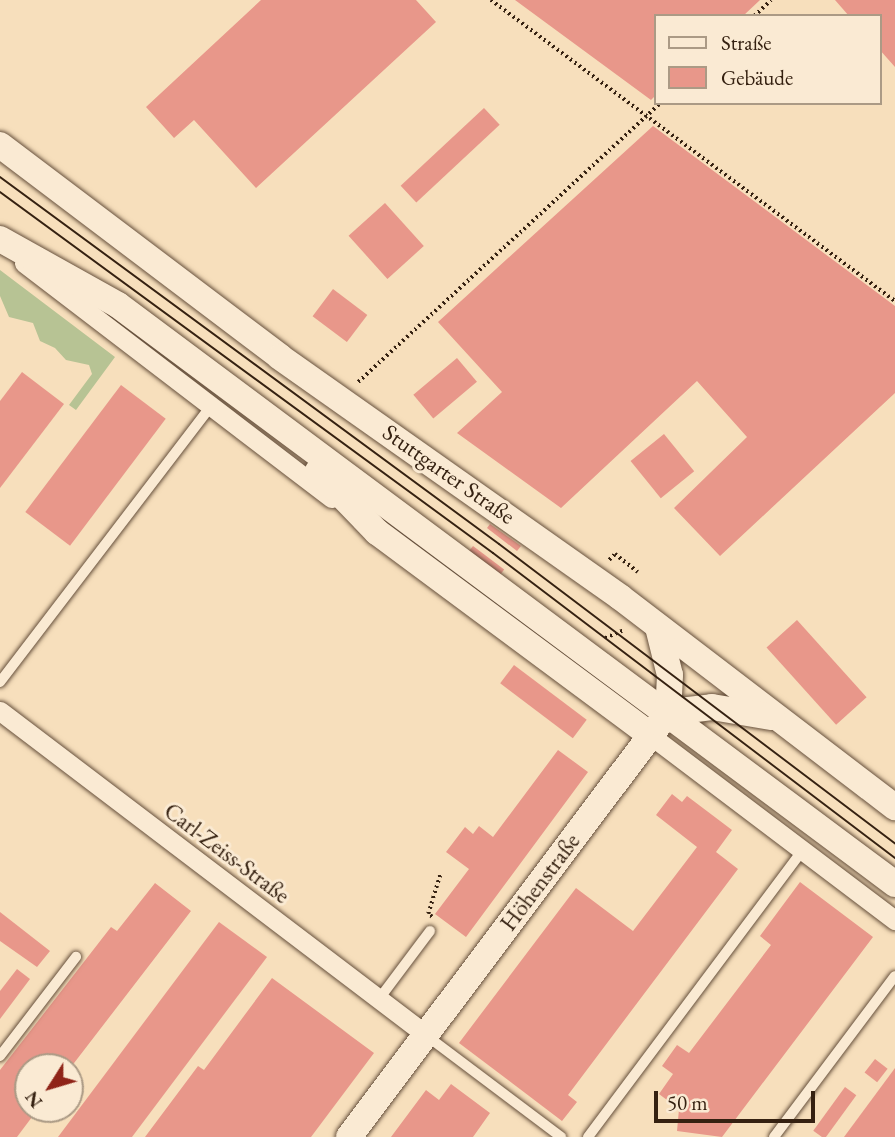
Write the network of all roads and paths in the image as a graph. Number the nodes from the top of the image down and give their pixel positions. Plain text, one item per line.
1 (491, 0) edge
2 (771, 0) edge
3 (756, 14) edge
4 (658, 105) edge
5 (647, 116) junction
6 (5, 154) edge
7 (0, 241) edge
8 (895, 301) edge
9 (344, 400) junction
10 (252, 403) junction
11 (210, 407) junction
12 (377, 532) junction
13 (609, 560) dead end
14 (638, 572) dead end
15 (629, 623) dead end
16 (657, 628) junction
17 (597, 640) dead end
18 (0, 682) edge
19 (0, 711) edge
20 (668, 716) junction
21 (776, 717) junction
22 (650, 735) junction
23 (895, 807) edge
24 (802, 851) junction
25 (440, 876) dead end
26 (895, 884) edge
27 (895, 920) edge
28 (429, 931) joint
29 (76, 957) dead end
30 (895, 976) edge
31 (379, 999) junction
32 (425, 1034) junction
33 (0, 1056) edge
34 (349, 1137) edge
35 (561, 1137) edge
36 (588, 1137) edge
37 (774, 1137) edge

1 - 5 path
2 - 3 path
4 - 5 path
5 - 8 path
5 - 9 path
6 - 9 main road, Stuttgarter Straße
7 - 10 main road
7 - 11 street
9 - 16 main road, Stuttgarter Straße
10 - 12 main road
10 - 20 main road
11 - 12 street
11 - 18 lane
12 - 22 main road
13 - 14 path
15 - 17 path
16 - 20 main road
16 - 21 main road, Stuttgarter Straße
19 - 31 street, Carl-Zeiss-Straße
20 - 21 main road
20 - 22 main road, Höhenstraße
20 - 26 main road
21 - 23 main road, Stuttgarter Straße
22 - 24 street
22 - 32 main road, Höhenstraße
24 - 27 street
24 - 36 lane
25 - 28 path
28 - 31 lane
29 - 33 lane
30 - 37 lane
31 - 32 street, Carl-Zeiss-Straße
32 - 34 main road, Höhenstraße
32 - 35 lane

